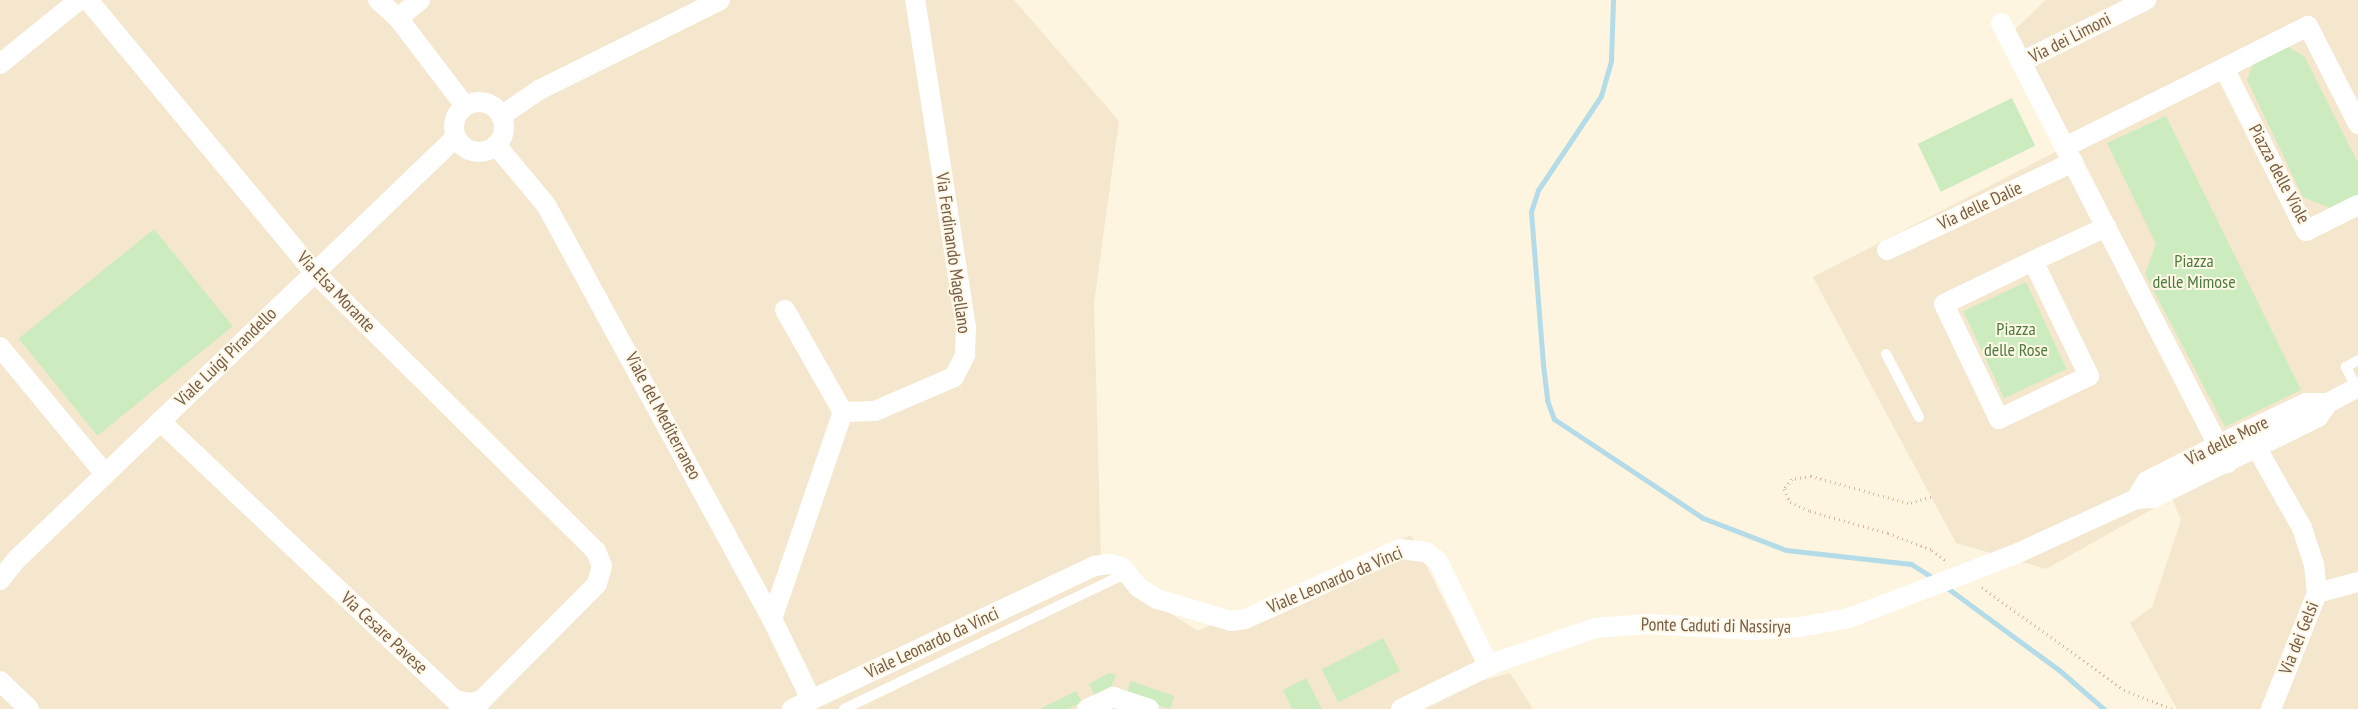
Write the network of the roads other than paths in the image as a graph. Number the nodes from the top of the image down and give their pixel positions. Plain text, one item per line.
1 (79, 0) edge
2 (88, 0) edge
3 (378, 0) edge
4 (420, 0) edge
5 (720, 0) edge
6 (915, 0) edge
7 (2146, 0) edge
8 (398, 18) junction
9 (2001, 23) dead end
10 (2021, 62) junction
11 (0, 64) edge
12 (2224, 68) junction
13 (464, 106) junction
14 (501, 116) junction
15 (2358, 124) edge
16 (456, 137) junction
17 (496, 145) junction
18 (2069, 155) junction
19 (2358, 205) edge
20 (2106, 227) junction
21 (1887, 250) dead end
22 (2033, 261) junction
23 (314, 272) junction
24 (785, 310) dead end
25 (0, 347) edge
26 (1886, 354) dead end
27 (2358, 360) edge
28 (2358, 388) edge
29 (843, 412) junction
30 (1919, 417) dead end
31 (160, 421) junction
32 (2252, 440) junction
33 (2222, 454) junction
34 (105, 474) junction
35 (2018, 553) joint
36 (602, 566) joint
37 (1126, 573) junction
38 (0, 580) edge
39 (2358, 582) edge
40 (2317, 593) junction
41 (772, 619) junction
42 (1493, 664) junction
43 (0, 682) edge
44 (812, 700) junction
45 (29, 709) edge
46 (792, 709) edge
47 (844, 709) edge
48 (1087, 709) edge
49 (1149, 709) edge
50 (1401, 709) edge
51 (2271, 709) edge

1 - 11 street
2 - 23 street, Via Elsa Morante
3 - 8 street
4 - 8 street
5 - 14 street
6 - 29 street, Via Ferdinando Magellano
7 - 10 street, Via dei Limoni
8 - 13 street
9 - 10 street
10 - 18 street
12 - 15 street
12 - 18 street
12 - 19 street, Piazza delle Viole
13 - 14 street
13 - 16 street
14 - 17 street
16 - 17 street
16 - 23 street, Viale Luigi Pirandello
17 - 41 street, Viale del Mediterraneo
18 - 20 street
18 - 21 street, Via delle Dalie
20 - 22 street
20 - 33 street
22 - 22 street
23 - 31 street, Viale Luigi Pirandello
23 - 36 street, Via Elsa Morante
24 - 29 street
25 - 34 street
26 - 30 lane
27 - 28 lane
28 - 32 street, Via delle More
29 - 41 street
31 - 34 street, Viale Luigi Pirandello
31 - 36 street, Via Cesare Pavese
32 - 33 street, Via delle More
32 - 40 street, Via dei Gelsi
33 - 35 street, Via delle More
34 - 38 street, Viale Luigi Pirandello
35 - 42 street, Ponte Caduti di Nassirya
37 - 42 street, Viale Leonardo da Vinci
37 - 44 street, Viale Leonardo da Vinci
37 - 47 lane, Viale Leonardo da Vinci
39 - 40 street
40 - 51 street, Via dei Gelsi
41 - 44 street, Viale del Mediterraneo
42 - 50 street, Ponte Caduti di Nassirya
43 - 45 street
44 - 46 street, Viale Leonardo da Vinci
48 - 49 street

